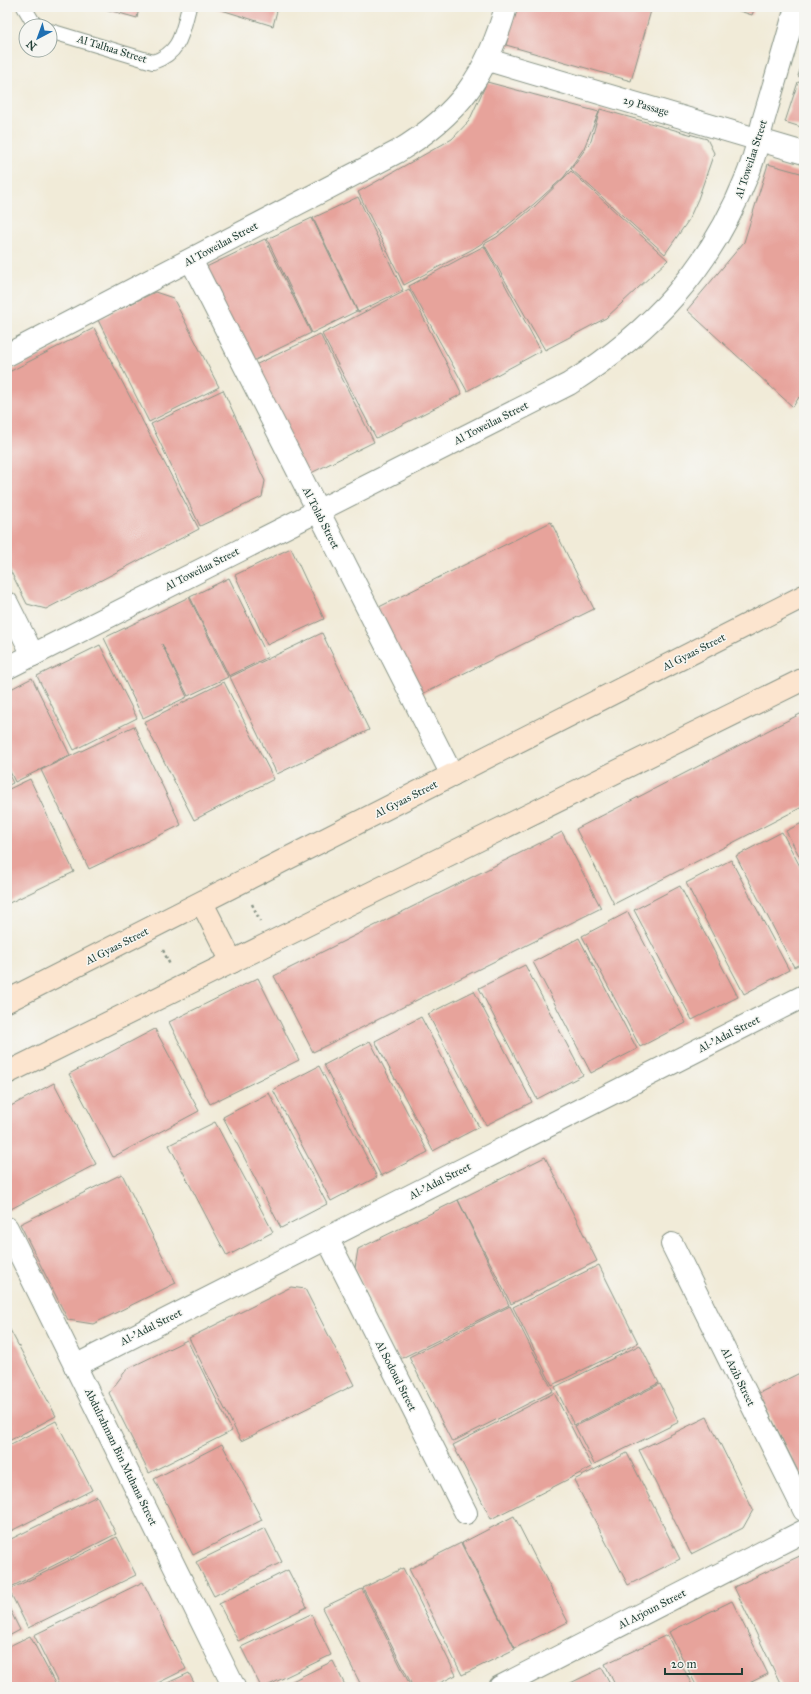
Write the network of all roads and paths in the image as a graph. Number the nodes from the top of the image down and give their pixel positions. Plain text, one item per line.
1 (24, 7) edge
2 (189, 7) edge
3 (506, 7) edge
4 (796, 7) edge
5 (31, 18) edge
6 (58, 33) edge
7 (488, 60) junction
8 (758, 139) junction
9 (804, 153) edge
10 (191, 260) junction
11 (7, 356) edge
12 (317, 511) junction
13 (804, 596) edge
14 (7, 603) edge
15 (33, 655) junction
16 (7, 668) edge
17 (804, 679) edge
18 (452, 775) junction
19 (242, 882) junction
20 (202, 902) junction
21 (152, 928) junction
22 (270, 943) junction
23 (232, 962) junction
24 (181, 987) junction
25 (804, 996) edge
26 (7, 1001) edge
27 (7, 1073) edge
28 (7, 1228) edge
29 (327, 1238) junction
30 (672, 1244) dead end
31 (75, 1366) junction
32 (804, 1510) edge
33 (466, 1514) dead end
34 (804, 1531) edge
35 (234, 1687) edge
36 (500, 1687) edge

1 - 5 lane
2 - 6 lane, Al Talhaa Street
3 - 7 street, Al Toweilaa Street
4 - 8 street, Al Toweilaa Street
7 - 8 street, 29 Passage
7 - 10 street, Al Toweilaa Street
8 - 9 street, 29 Passage
8 - 12 street, Al Toweilaa Street
10 - 11 street, Al Toweilaa Street
10 - 12 street, Al Tolab Street
12 - 15 street, Al Toweilaa Street
12 - 18 street, Al Tolab Street
13 - 18 street, Al Gyaas Street
14 - 15 street
15 - 16 street, Al Toweilaa Street
17 - 22 street
18 - 19 street, Al Gyaas Street
19 - 20 street, Al Gyaas Street
19 - 22 path
20 - 21 street, Al Gyaas Street
20 - 23 street
21 - 24 path
21 - 26 street, Al Gyaas Street
22 - 23 street
23 - 24 street
24 - 27 street
25 - 29 street, Al-'Adal Street
28 - 31 street, Abdulrahman Bin Muhana Street
29 - 31 street, Al-'Adal Street
29 - 33 street, Al Sodoud Street
30 - 32 street, Al Azib Street
31 - 35 street, Abdulrahman Bin Muhana Street
34 - 36 street, Al Arjoun Street

